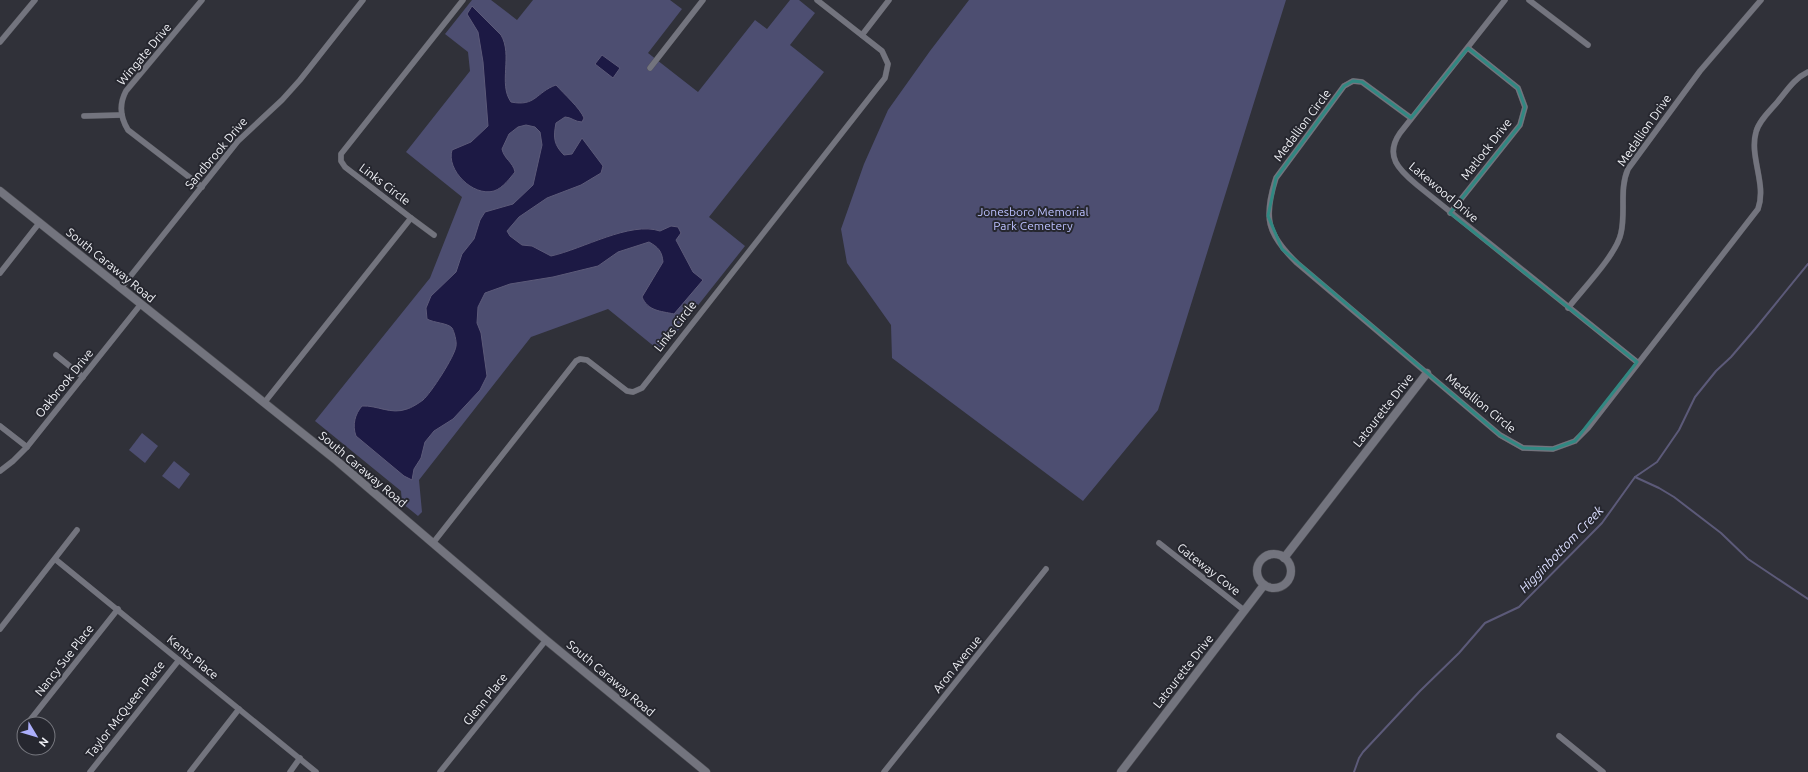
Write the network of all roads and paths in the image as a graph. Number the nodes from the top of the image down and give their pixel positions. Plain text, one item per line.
1 (35, 0) edge
2 (202, 0) edge
3 (363, 0) edge
4 (463, 0) edge
5 (703, 0) edge
6 (817, 0) edge
7 (889, 0) edge
8 (1505, 0) edge
9 (1530, 0) edge
10 (1761, 0) edge
11 (862, 35) junction
12 (0, 42) edge
13 (1588, 45) dead end
14 (1468, 48) junction
15 (650, 68) dead end
16 (1808, 72) edge
17 (122, 115) junction
18 (84, 116) dead end
19 (1411, 118) junction
20 (202, 187) junction
21 (0, 191) edge
22 (1450, 213) junction
23 (411, 218) junction
24 (40, 222) junction
25 (434, 235) dead end
26 (0, 273) edge
27 (121, 288) junction
28 (141, 304) junction
29 (1568, 308) junction
30 (56, 355) dead end
31 (1637, 362) junction
32 (1427, 373) junction
33 (83, 377) junction
34 (264, 403) junction
35 (0, 426) edge
36 (27, 447) junction
37 (0, 471) edge
38 (78, 530) dead end
39 (433, 543) junction
40 (1159, 543) dead end
41 (1284, 558) junction
42 (55, 559) junction
43 (1046, 569) dead end
44 (1264, 585) junction
45 (118, 610) junction
46 (1245, 611) junction
47 (0, 629) edge
48 (546, 640) junction
49 (178, 660) junction
50 (239, 709) junction
51 (34, 716) edge
52 (1559, 736) dead end
53 (300, 758) junction
54 (90, 772) edge
55 (190, 772) edge
56 (290, 772) edge
57 (316, 772) edge
58 (440, 772) edge
59 (706, 772) edge
60 (884, 772) edge
61 (1121, 772) edge
62 (1603, 772) edge

1 - 12 street
2 - 17 street, Wingate Drive
3 - 20 street, Sandbrook Drive
4 - 23 street, Links Circle
5 - 15 street
6 - 11 street, Links Circle
7 - 11 street
8 - 14 street, Lakewood Drive
9 - 13 street
10 - 29 street, Medallion Drive
11 - 39 street, Links Circle
14 - 19 street, Lakewood Drive
14 - 22 street, Matlock Drive
16 - 31 street, Medallion Circle
17 - 18 street
17 - 20 street
19 - 22 street, Lakewood Drive
19 - 32 street, Medallion Circle
20 - 27 street, Sandbrook Drive
21 - 24 street, South Caraway Road
22 - 29 street, Lakewood Drive
23 - 25 street
23 - 34 street, Links Circle
24 - 26 street
24 - 27 street, South Caraway Road
27 - 28 street, South Caraway Road
28 - 33 street, Oakbrook Drive
28 - 34 street, South Caraway Road
29 - 31 street, Lakewood Drive
30 - 33 street
31 - 32 street, Medallion Circle
32 - 41 street, Latourette Drive
33 - 36 street, Oakbrook Drive
34 - 39 street, South Caraway Road
35 - 36 street
36 - 37 street, Oakbrook Drive
38 - 42 street
39 - 48 street, South Caraway Road
40 - 46 street, Gateway Cove
41 - 44 street
41 - 44 street
42 - 45 street, Kents Place
42 - 47 street
43 - 60 street, Aron Avenue
44 - 46 street, Latourette Drive
45 - 49 street, Kents Place
45 - 51 street, Nancy Sue Place
46 - 61 street, Latourette Drive
48 - 58 street, Glenn Place
48 - 59 street, South Caraway Road
49 - 50 street, Kents Place
49 - 54 street, Taylor McQueen Place
50 - 53 street, Kents Place
50 - 55 street
52 - 62 street
53 - 56 street
53 - 57 street, Kents Place

